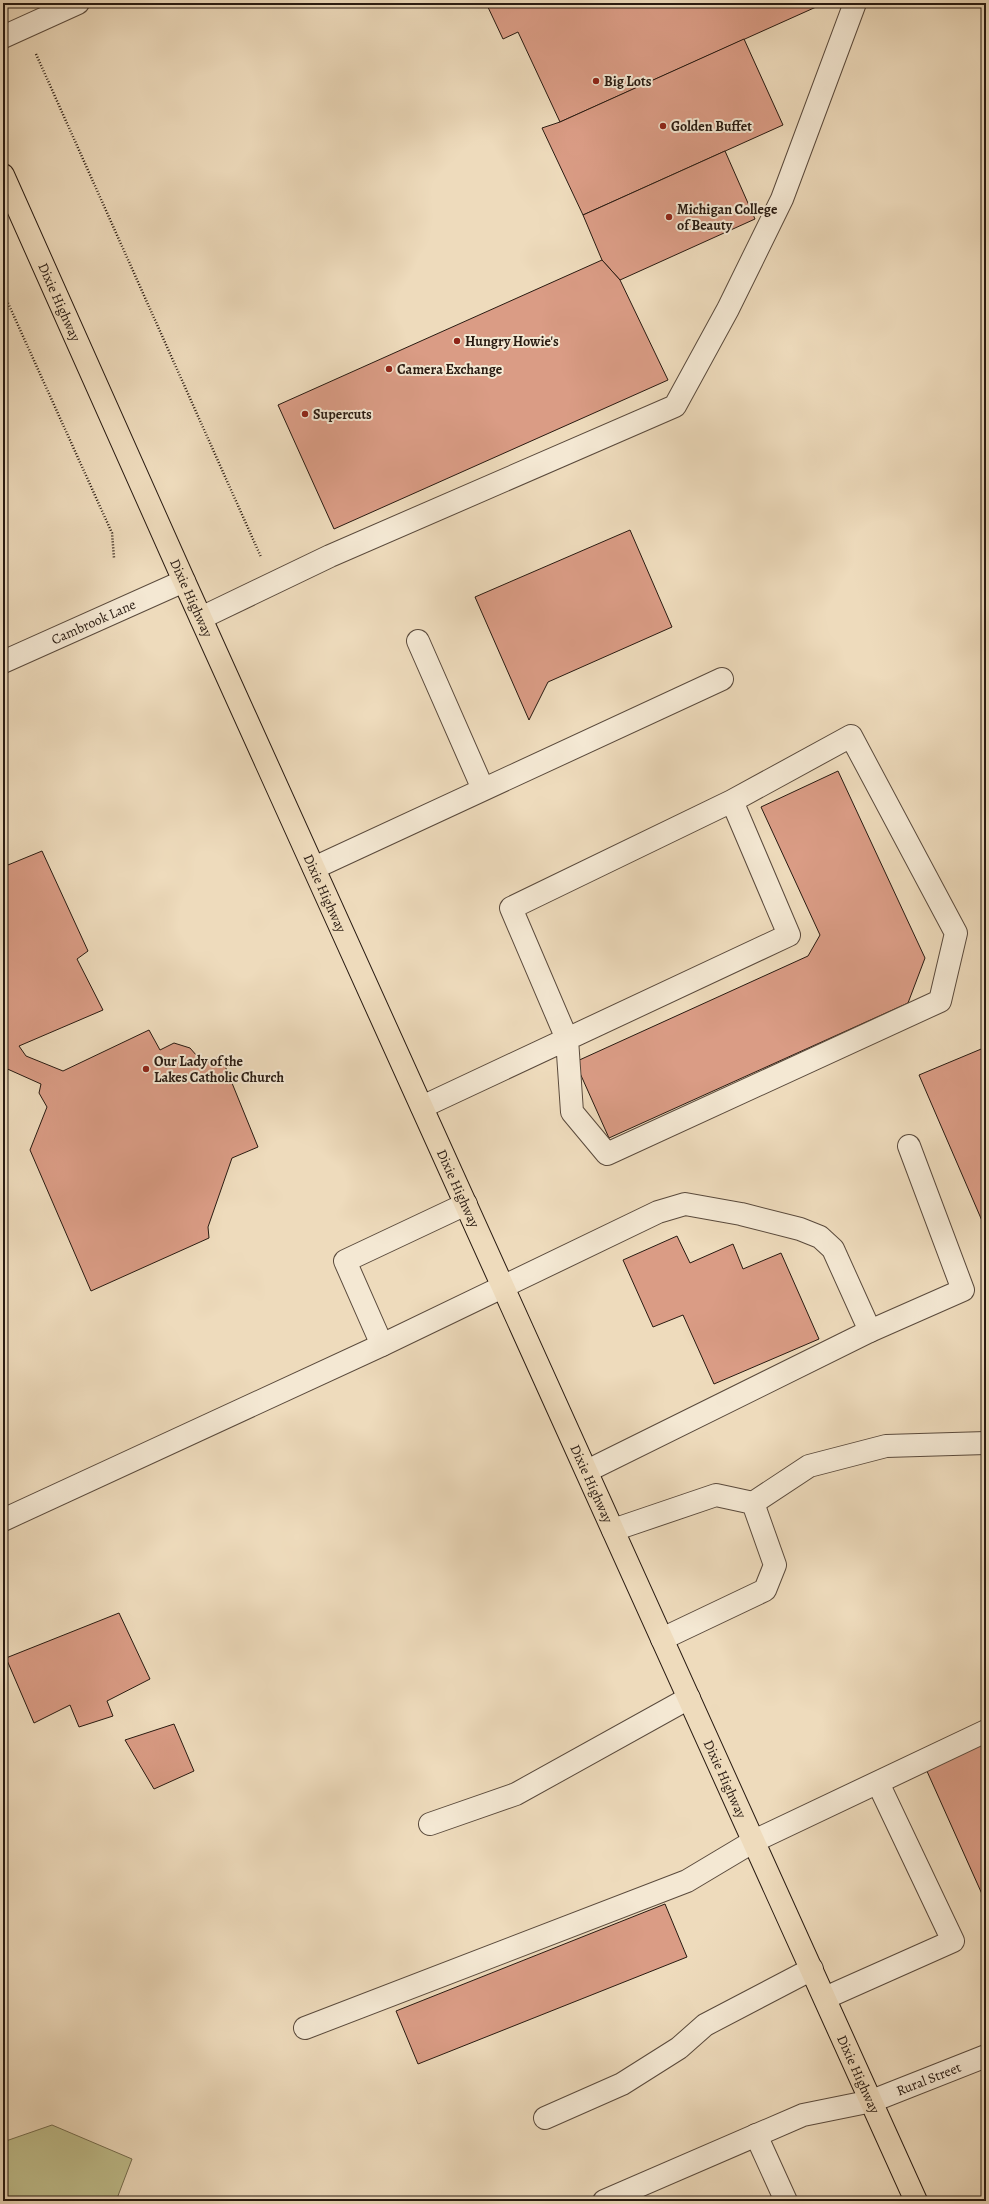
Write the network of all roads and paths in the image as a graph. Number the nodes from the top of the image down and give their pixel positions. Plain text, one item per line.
1 (78, 3) edge
2 (855, 3) edge
3 (25, 27) junction
4 (3, 37) edge
5 (3, 175) edge
6 (3, 292) edge
7 (114, 558) dead end
8 (262, 560) dead end
9 (184, 582) junction
10 (201, 618) junction
11 (418, 641) dead end
12 (3, 662) edge
13 (722, 679) dead end
14 (483, 790) junction
15 (732, 801) junction
16 (314, 868) junction
17 (567, 1039) junction
18 (422, 1107) junction
19 (909, 1146) dead end
20 (466, 1204) junction
21 (502, 1285) junction
22 (870, 1331) junction
23 (382, 1345) junction
24 (986, 1443) edge
25 (587, 1471) junction
26 (754, 1503) junction
27 (3, 1520) edge
28 (614, 1530) junction
29 (662, 1639) junction
30 (690, 1698) junction
31 (986, 1731) edge
32 (878, 1783) junction
33 (430, 1824) dead end
34 (754, 1841) junction
35 (812, 1969) junction
36 (825, 1998) junction
37 (305, 2028) dead end
38 (986, 2056) edge
39 (872, 2101) junction
40 (545, 2118) dead end
41 (756, 2135) junction
42 (604, 2201) edge
43 (786, 2201) edge
44 (916, 2201) edge

1 - 3 street
2 - 10 street
3 - 4 street
3 - 8 path
5 - 9 main road, Dixie Highway
6 - 7 path
9 - 10 main road, Dixie Highway
9 - 12 street, Cambrook Lane
10 - 16 main road, Dixie Highway
11 - 14 street
13 - 14 street
14 - 16 street
15 - 17 street
15 - 17 street
15 - 17 street
16 - 18 main road, Dixie Highway
17 - 18 street
18 - 20 main road, Dixie Highway
19 - 22 street
20 - 21 main road, Dixie Highway
20 - 23 street
21 - 22 street
21 - 23 street
21 - 25 main road, Dixie Highway
22 - 25 street
23 - 27 street
24 - 26 street
25 - 28 main road, Dixie Highway
26 - 28 street
26 - 29 street
28 - 29 main road, Dixie Highway
29 - 30 main road, Dixie Highway
30 - 33 street
30 - 34 main road, Dixie Highway
31 - 32 street
32 - 34 street
32 - 36 street
34 - 35 main road, Dixie Highway
34 - 37 street
35 - 36 main road, Dixie Highway
35 - 40 street
36 - 39 main road, Dixie Highway
38 - 39 street, Rural Street
39 - 41 street, Rural Street
39 - 44 main road, Dixie Highway
41 - 42 street, Rural Street
41 - 43 street

